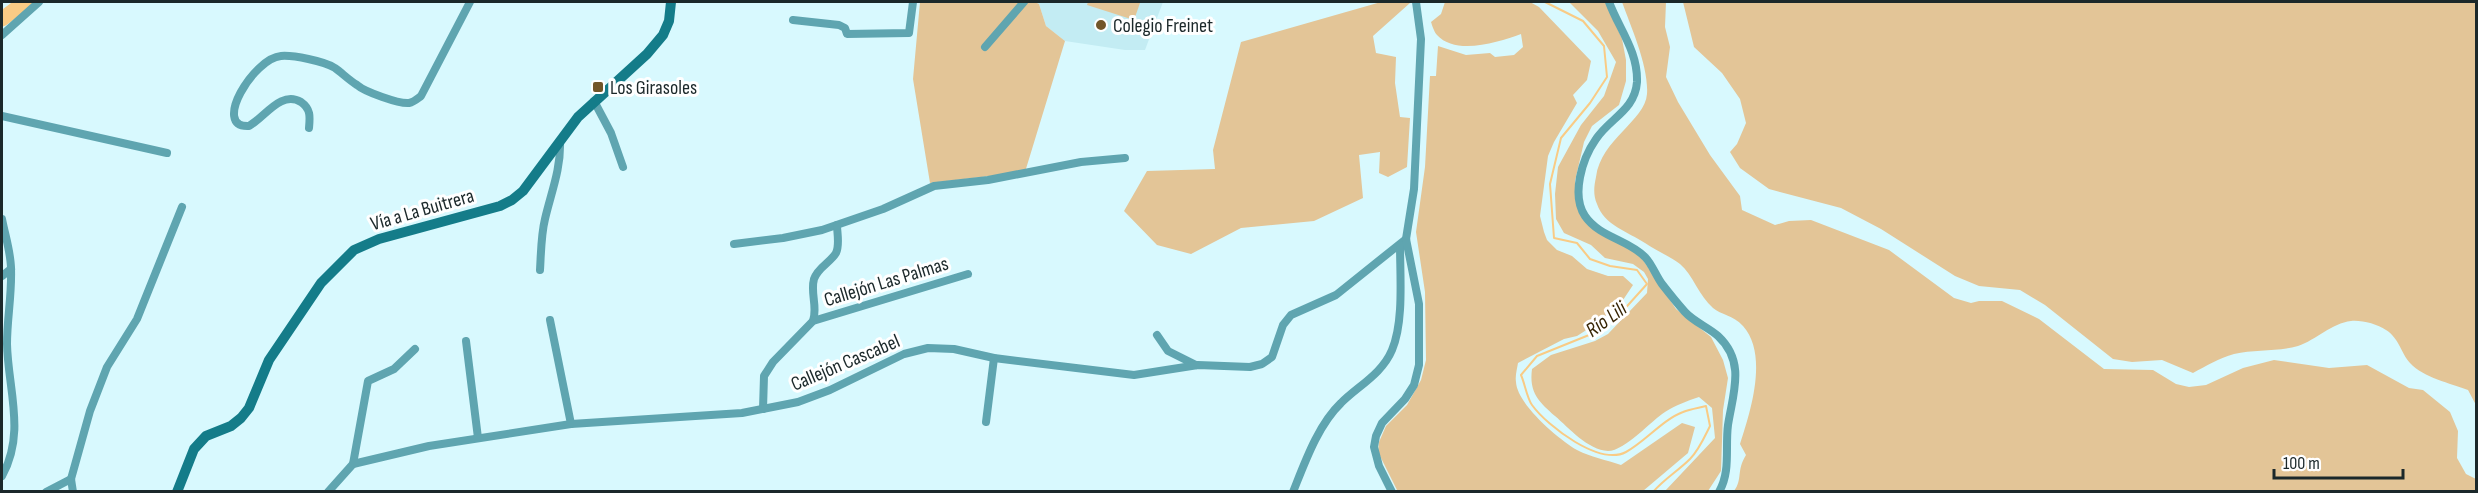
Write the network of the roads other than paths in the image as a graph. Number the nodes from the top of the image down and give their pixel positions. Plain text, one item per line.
1 (39, 2) edge
2 (470, 2) edge
3 (671, 2) edge
4 (913, 2) edge
5 (1024, 2) edge
6 (1416, 2) edge
7 (1609, 2) edge
8 (793, 20) dead end
9 (2, 35) edge
10 (985, 47) dead end
11 (594, 101) junction
12 (2, 116) edge
13 (309, 128) dead end
14 (560, 139) junction
15 (167, 153) dead end
16 (1125, 158) dead end
17 (623, 166) dead end
18 (182, 207) dead end
19 (2, 219) edge
20 (837, 225) junction
21 (1403, 242) junction
22 (734, 244) dead end
23 (11, 269) junction
24 (540, 270) dead end
25 (968, 273) dead end
26 (2, 276) edge
27 (550, 320) dead end
28 (813, 321) junction
29 (1157, 335) dead end
30 (466, 341) dead end
31 (415, 349) dead end
32 (994, 358) junction
33 (1197, 365) junction
34 (762, 409) junction
35 (986, 422) dead end
36 (571, 424) junction
37 (478, 438) junction
38 (9, 460) junction
39 (354, 464) junction
40 (2, 466) edge
41 (2, 476) edge
42 (71, 479) junction
43 (46, 492) edge
44 (73, 492) edge
45 (177, 492) edge
46 (328, 492) edge
47 (1293, 492) edge
48 (1392, 492) edge
49 (1719, 492) edge

1 - 9 street
2 - 13 street
3 - 11 street, Vía a La Buitrera
4 - 8 street
5 - 10 street
6 - 21 street
7 - 49 street
11 - 14 street, Vía a La Buitrera
11 - 17 street
12 - 15 street
14 - 24 street
14 - 45 street, Vía a La Buitrera
16 - 20 street
18 - 42 street
19 - 23 street
20 - 22 street
20 - 28 street
21 - 33 street, Callejón Cascabel
21 - 47 street
21 - 48 street
23 - 26 street
23 - 38 street
25 - 28 street, Callejón Las Palmas
27 - 36 street
28 - 34 street, Callejón Las Palmas
29 - 33 street
30 - 37 street
31 - 39 street
32 - 33 street, Callejón Cascabel
32 - 34 street, Callejón Cascabel
32 - 35 street
34 - 36 street, Callejón Cascabel
36 - 37 street, Callejón Cascabel
37 - 39 street, Callejón Cascabel
38 - 40 street
38 - 41 street
39 - 46 street
42 - 43 street
42 - 44 street

